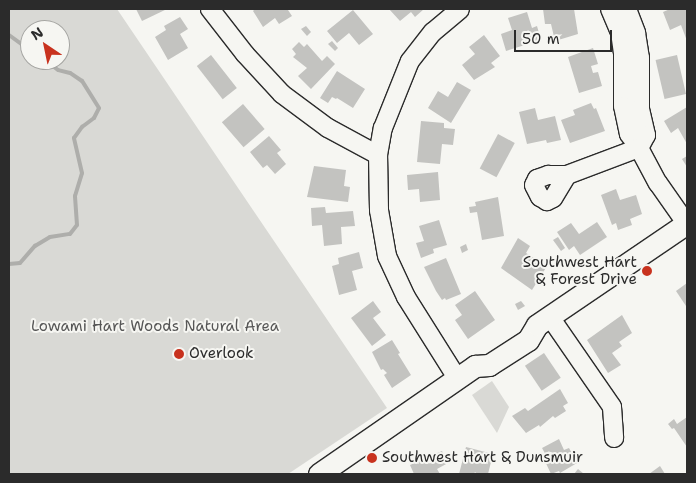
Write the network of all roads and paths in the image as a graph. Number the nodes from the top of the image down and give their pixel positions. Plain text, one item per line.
1 (210, 9) edge
2 (460, 9) edge
3 (610, 9) edge
4 (627, 9) edge
5 (639, 148) junction
6 (378, 155) junction
7 (567, 175) dead end
8 (687, 223) edge
9 (543, 321) junction
10 (457, 378) junction
11 (614, 438) dead end
12 (322, 474) edge

1 - 6 street
2 - 6 street
3 - 5 street
4 - 5 street
5 - 7 street
5 - 8 street
6 - 10 street
8 - 9 main road
9 - 10 main road
9 - 11 street
10 - 12 main road

